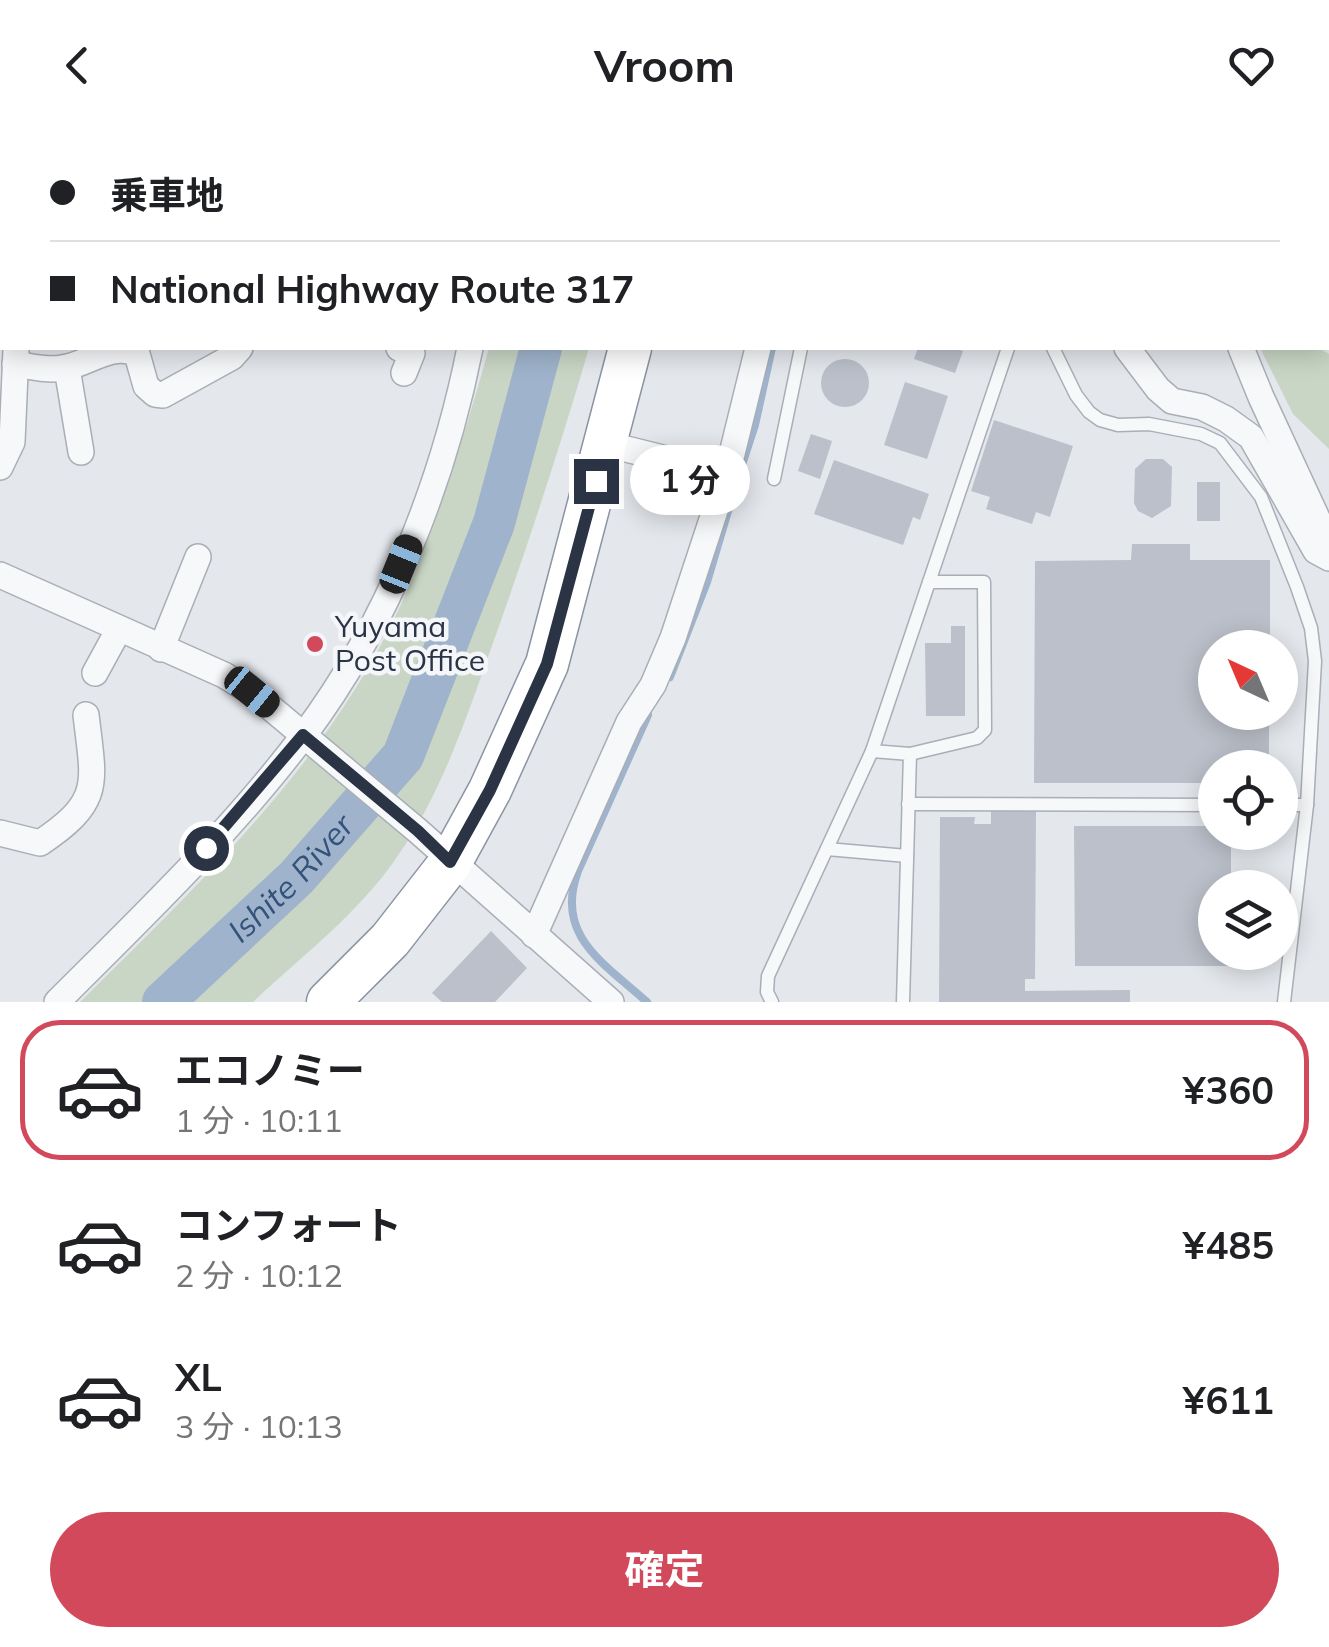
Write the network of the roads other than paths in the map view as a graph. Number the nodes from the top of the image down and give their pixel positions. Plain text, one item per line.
1 (113, 350) edge
2 (129, 350) edge
3 (238, 350) edge
4 (404, 350) edge
5 (470, 350) edge
6 (630, 350) edge
7 (758, 350) edge
8 (801, 350) edge
9 (1007, 350) edge
10 (1055, 350) edge
11 (1128, 350) edge
12 (1242, 350) edge
13 (15, 356) edge
14 (67, 368) junction
15 (404, 374) dead end
16 (6, 421) edge
17 (606, 444) junction
18 (81, 452) dead end
19 (0, 467) edge
20 (727, 474) junction
21 (774, 479) dead end
22 (1329, 544) edge
23 (198, 557) dead end
24 (1329, 558) edge
25 (0, 574) edge
26 (929, 582) junction
27 (119, 630) junction
28 (162, 649) junction
29 (95, 673) dead end
30 (86, 715) dead end
31 (307, 738) junction
32 (872, 751) junction
33 (910, 754) junction
34 (908, 804) junction
35 (1198, 805) edge
36 (1298, 805) edge
37 (1307, 805) junction
38 (0, 833) edge
39 (827, 849) junction
40 (907, 856) junction
41 (450, 862) junction
42 (534, 935) junction
43 (56, 1002) edge
44 (328, 1002) edge
45 (610, 1002) edge
46 (772, 1002) edge
47 (903, 1002) edge
48 (1284, 1002) edge

1 - 14 street
2 - 3 street
4 - 15 street
5 - 31 street
6 - 17 highway
7 - 20 street
8 - 21 lane
9 - 26 lane
10 - 37 lane
11 - 24 street
12 - 22 street
13 - 14 street
13 - 16 street
14 - 18 street
16 - 19 street
17 - 20 street
17 - 41 highway
20 - 42 street
23 - 28 street
25 - 27 street
26 - 32 lane
26 - 33 lane
27 - 28 street
27 - 29 street
28 - 31 street
30 - 38 street
31 - 41 street
31 - 43 street
32 - 33 lane
32 - 39 lane
33 - 34 lane
34 - 35 lane
34 - 40 lane
36 - 37 lane
37 - 48 lane
39 - 40 lane
39 - 46 lane
40 - 47 lane
41 - 42 street
41 - 44 highway
42 - 45 street

